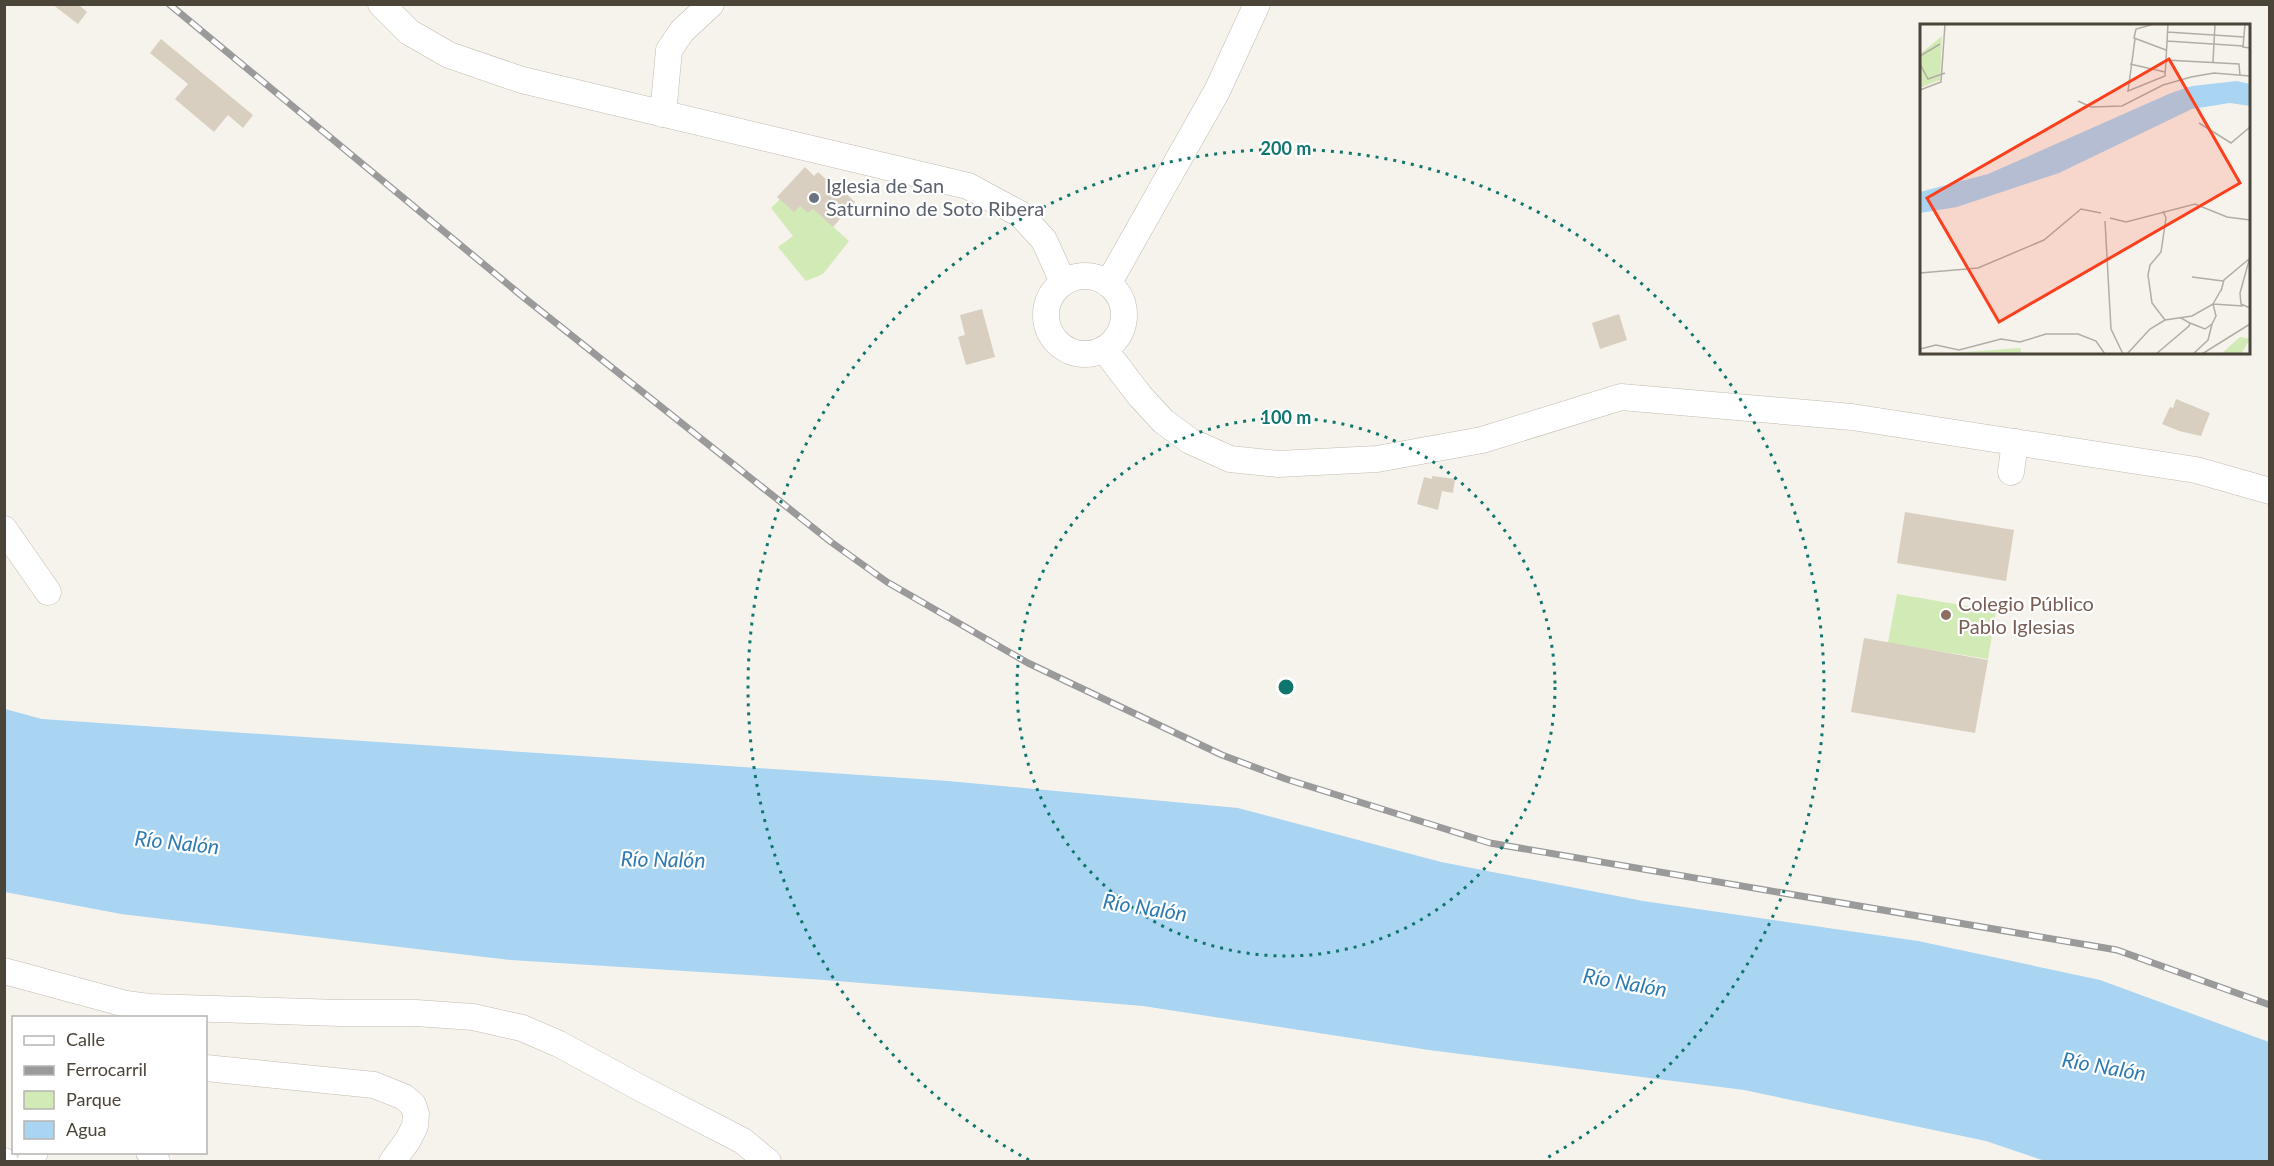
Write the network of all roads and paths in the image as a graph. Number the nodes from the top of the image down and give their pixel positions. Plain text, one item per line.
1 (381, 4) edge
2 (711, 4) edge
3 (1257, 4) edge
4 (663, 114) junction
5 (1064, 282) junction
6 (1108, 284) junction
7 (1104, 349) junction
8 (2015, 442) junction
9 (2011, 472) dead end
10 (2270, 491) edge
11 (4, 529) edge
12 (48, 592) dead end
13 (4, 971) edge
14 (207, 1068) edge
15 (392, 1161) edge
16 (768, 1161) edge

1 - 4 street
2 - 4 street
3 - 6 street
4 - 5 street
5 - 6 street
5 - 7 street
6 - 7 street
7 - 8 street
8 - 9 street
8 - 10 street
11 - 12 street
13 - 16 street
14 - 15 street

